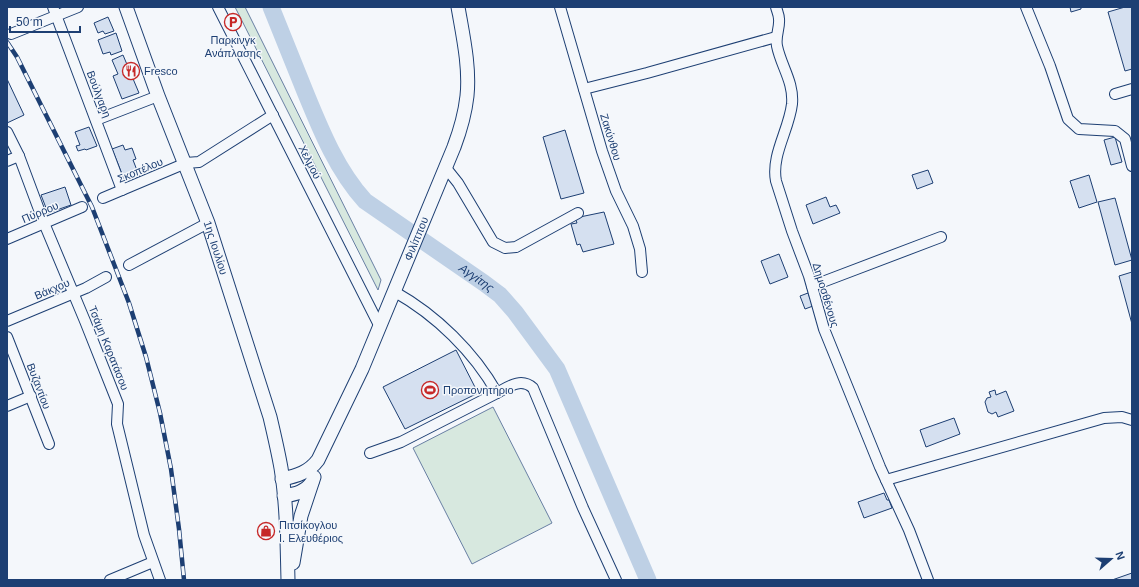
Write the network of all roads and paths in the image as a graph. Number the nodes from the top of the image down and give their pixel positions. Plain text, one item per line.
1 (78, 7) edge
2 (126, 7) edge
3 (218, 7) edge
4 (560, 7) edge
5 (776, 7) edge
6 (1026, 7) edge
7 (459, 8) edge
8 (54, 11) edge
9 (11, 34) dead end
10 (776, 37) junction
11 (584, 88) junction
12 (1132, 89) edge
13 (1115, 94) dead end
14 (158, 96) junction
15 (273, 115) junction
16 (96, 120) junction
17 (7, 132) edge
18 (19, 156) junction
19 (7, 161) edge
20 (186, 164) junction
21 (1132, 166) edge
22 (446, 168) junction
23 (122, 190) junction
24 (103, 198) dead end
25 (82, 207) dead end
26 (578, 214) dead end
27 (44, 223) junction
28 (208, 223) junction
29 (941, 237) dead end
30 (7, 239) edge
31 (129, 265) dead end
32 (642, 272) dead end
33 (106, 278) dead end
34 (812, 286) junction
35 (395, 292) junction
36 (74, 293) junction
37 (7, 321) edge
38 (380, 327) junction
39 (7, 337) edge
40 (497, 393) junction
41 (31, 396) junction
42 (7, 406) edge
43 (1132, 420) edge
44 (49, 444) dead end
45 (370, 453) dead end
46 (318, 460) junction
47 (314, 477) junction
48 (282, 479) junction
49 (886, 480) junction
50 (284, 496) junction
51 (153, 562) junction
52 (110, 580) edge
53 (160, 580) edge
54 (288, 580) edge
55 (616, 580) edge
56 (928, 580) edge

1 - 8 street
2 - 14 main road, 1ης Ιουλίου
3 - 15 street, Χελμού
4 - 11 street, Ζακύνθου
5 - 10 street, Δημοσθένους
6 - 21 street
7 - 22 main road, Φιλίππου
8 - 9 street
8 - 16 street, Βούλγαρη
10 - 11 street
10 - 34 street, Δημοσθένους
11 - 32 street, Ζακύνθου
12 - 13 street
14 - 16 street
14 - 20 main road, 1ης Ιουλίου
15 - 20 street, Σκοπέλου
15 - 38 street, Χελμού
16 - 23 street, Βούλγαρη
17 - 18 street, Τσάμη Καρατάσου
18 - 19 street
18 - 27 street, Τσάμη Καρατάσου
20 - 23 street, Σκοπέλου
20 - 28 main road, 1ης Ιουλίου
22 - 26 street
22 - 35 main road, Φιλίππου
23 - 24 street, Σκοπέλου
25 - 27 street, Πύρρου
27 - 30 street, Πύρρου
27 - 36 street, Τσάμη Καρατάσου
28 - 31 street
28 - 48 main road, 1ης Ιουλίου
29 - 34 street
33 - 36 street, Βάκχου
34 - 49 street, Δημοσθένους
35 - 38 main road, Φιλίππου
35 - 40 street
36 - 37 street, Βάκχου
36 - 51 street, Τσάμη Καρατάσου
38 - 46 main road, Φιλίππου
39 - 41 street, Βυζαντίου
40 - 45 street
40 - 55 street
41 - 42 street
41 - 44 street, Βυζαντίου
43 - 49 street
46 - 47 main road, Φιλίππου
46 - 48 main road, Φιλίππου
47 - 50 main road, Φιλίππου
47 - 54 main road
48 - 50 main road, 1ης Ιουλίου
49 - 56 street, Δημοσθένους
50 - 54 main road, 1ης Ιουλίου
51 - 52 street
51 - 53 street, Τσάμη Καρατάσου

